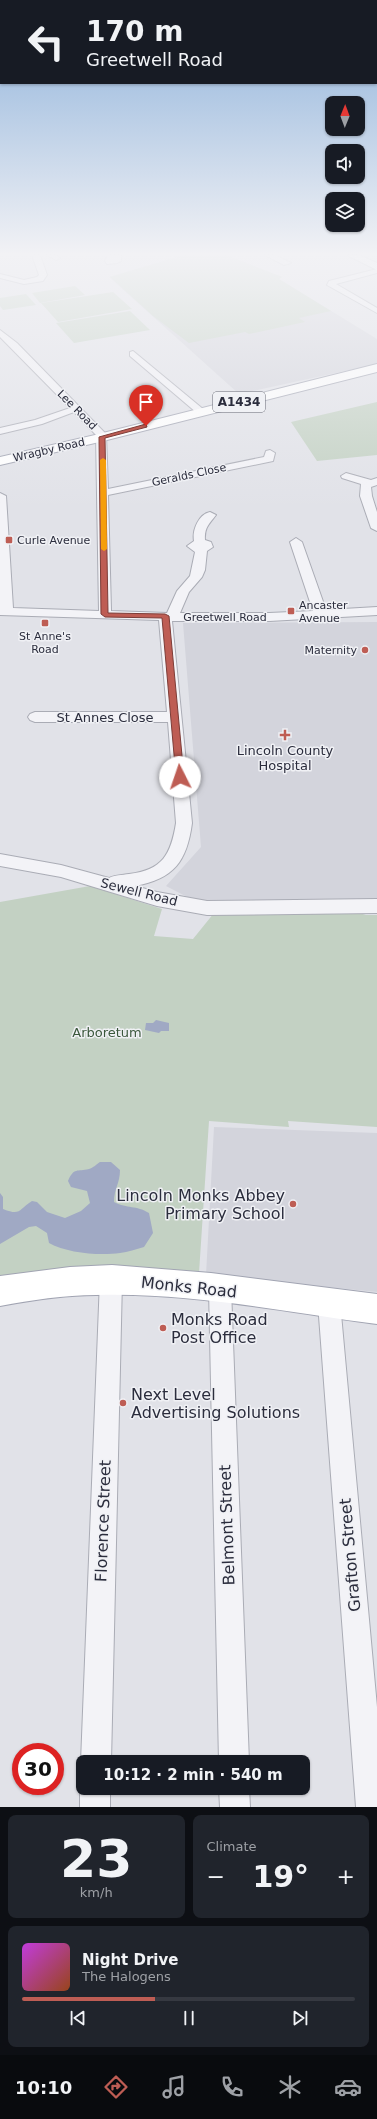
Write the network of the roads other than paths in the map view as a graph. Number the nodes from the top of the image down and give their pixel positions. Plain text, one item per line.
1 (7, 339) edge
2 (133, 354) dead end
3 (377, 368) edge
4 (76, 409) junction
5 (200, 411) junction
6 (0, 431) edge
7 (102, 437) junction
8 (270, 453) dead end
9 (0, 461) edge
10 (346, 476) dead end
11 (372, 483) edge
12 (103, 493) junction
13 (0, 496) edge
14 (210, 515) dead end
15 (377, 528) edge
16 (296, 542) dead end
17 (3, 611) edge
18 (377, 611) edge
19 (105, 614) junction
20 (321, 614) junction
21 (168, 616) junction
22 (35, 717) dead end
23 (175, 717) junction
24 (1, 862) edge
25 (107, 883) junction
26 (377, 906) edge
27 (111, 1280) junction
28 (220, 1289) junction
29 (0, 1291) edge
30 (328, 1303) junction
31 (377, 1309) edge
32 (96, 1755) edge
33 (234, 1755) edge
34 (95, 1795) edge
35 (234, 1795) edge
36 (95, 1807) edge
37 (235, 1807) edge
38 (371, 1807) edge

1 - 4 street, Lee Road
2 - 5 street
3 - 5 main road, Wragby Road / A1434
4 - 6 street
4 - 7 street, Lee Road
5 - 7 main road, Wragby Road / A1434
7 - 9 main road, Wragby Road / A1434
7 - 12 street
8 - 12 street, Geralds Close
10 - 11 street
11 - 15 street
12 - 19 street
13 - 17 street
14 - 21 street
16 - 20 street
17 - 19 street, Greetwell Road
18 - 20 street, Greetwell Road
19 - 21 street, Greetwell Road
20 - 21 street, Greetwell Road
21 - 23 street
22 - 23 street, St Annes Close
23 - 25 street
24 - 25 street, Sewell Road
25 - 26 street, Sewell Road
27 - 28 main road, Monks Road
27 - 29 main road, Monks Road
27 - 32 street, Florence Street
28 - 30 main road, Monks Road
28 - 33 street, Belmont Street
30 - 31 main road, Monks Road
30 - 38 street, Grafton Street
34 - 36 street
35 - 37 street

